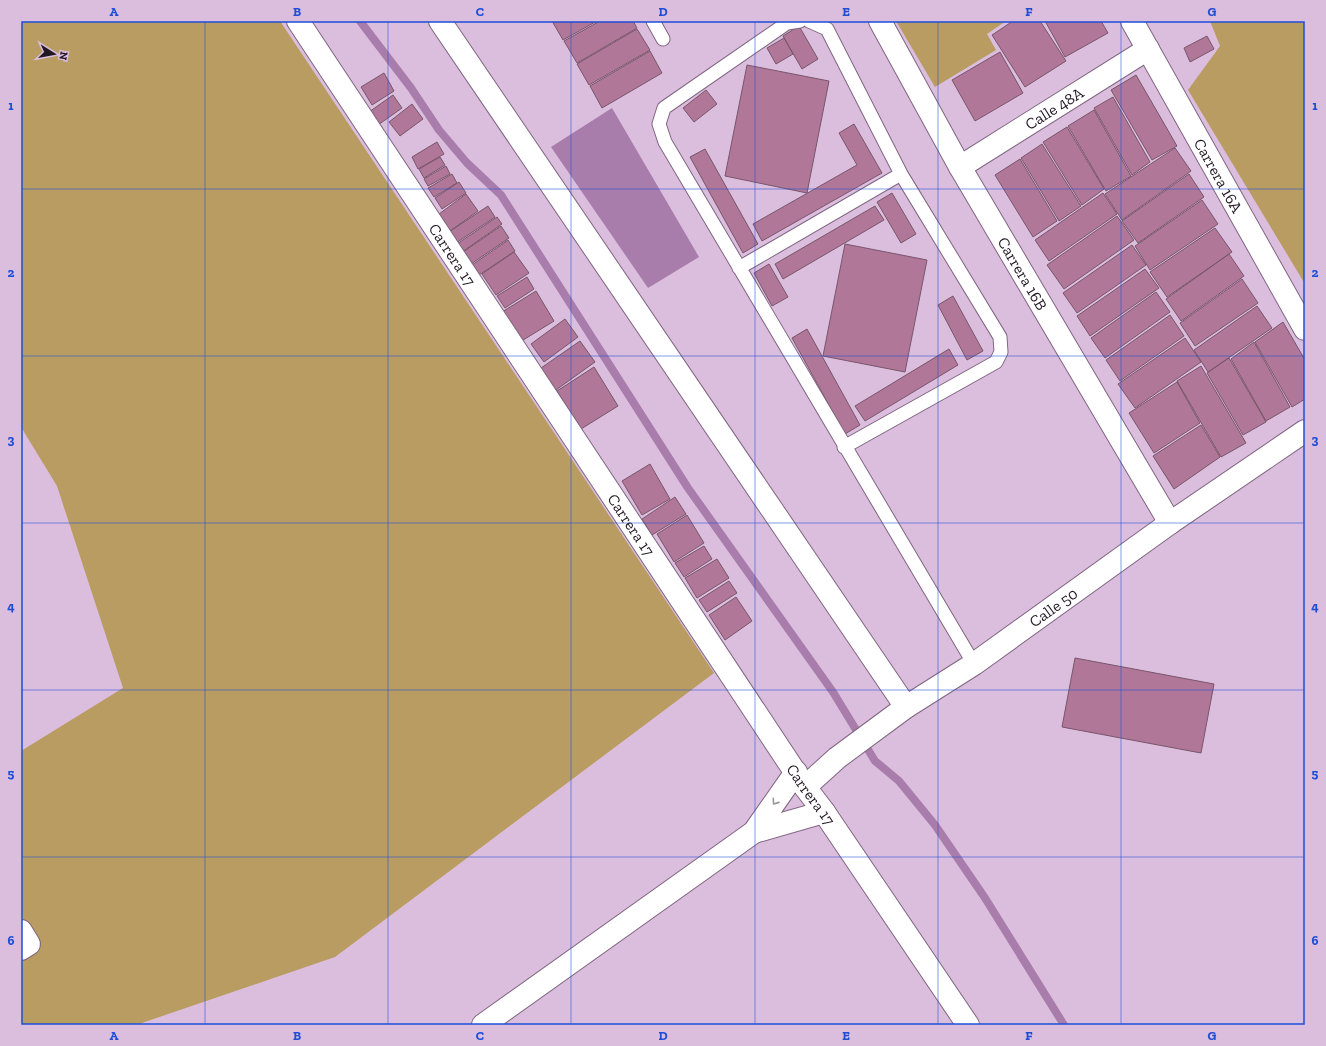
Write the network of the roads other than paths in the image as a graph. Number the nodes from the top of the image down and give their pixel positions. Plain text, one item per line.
1 (298, 21) edge
2 (440, 21) edge
3 (653, 21) edge
4 (800, 21) edge
5 (809, 21) edge
6 (880, 21) edge
7 (1132, 21) edge
8 (663, 39) dead end
9 (1148, 49) junction
10 (960, 167) junction
11 (901, 174) junction
12 (739, 268) junction
13 (1305, 329) edge
14 (1305, 432) edge
15 (844, 447) junction
16 (1170, 523) junction
17 (974, 664) junction
18 (906, 707) junction
19 (800, 779) junction
20 (824, 812) junction
21 (754, 832) junction
22 (21, 932) edge
23 (21, 949) edge
24 (483, 1025) edge
25 (968, 1025) edge

1 - 19 street, Carrera 17
2 - 18 street
3 - 8 lane
4 - 12 lane
5 - 11 lane
6 - 10 street, Carrera 16B
7 - 9 street, Carrera 16A
9 - 10 street, Calle 48A
9 - 13 street, Carrera 16A
10 - 16 street, Carrera 16B
11 - 12 lane
11 - 15 lane
12 - 15 lane
14 - 16 street, Calle 50
15 - 17 lane
16 - 17 street, Calle 50
17 - 18 street, Calle 50
18 - 19 street, Calle 50
19 - 20 street, Carrera 17
19 -> 21 street, Calle 50
20 - 21 street
20 - 25 street, Carrera 17
21 - 24 street
22 - 23 street

